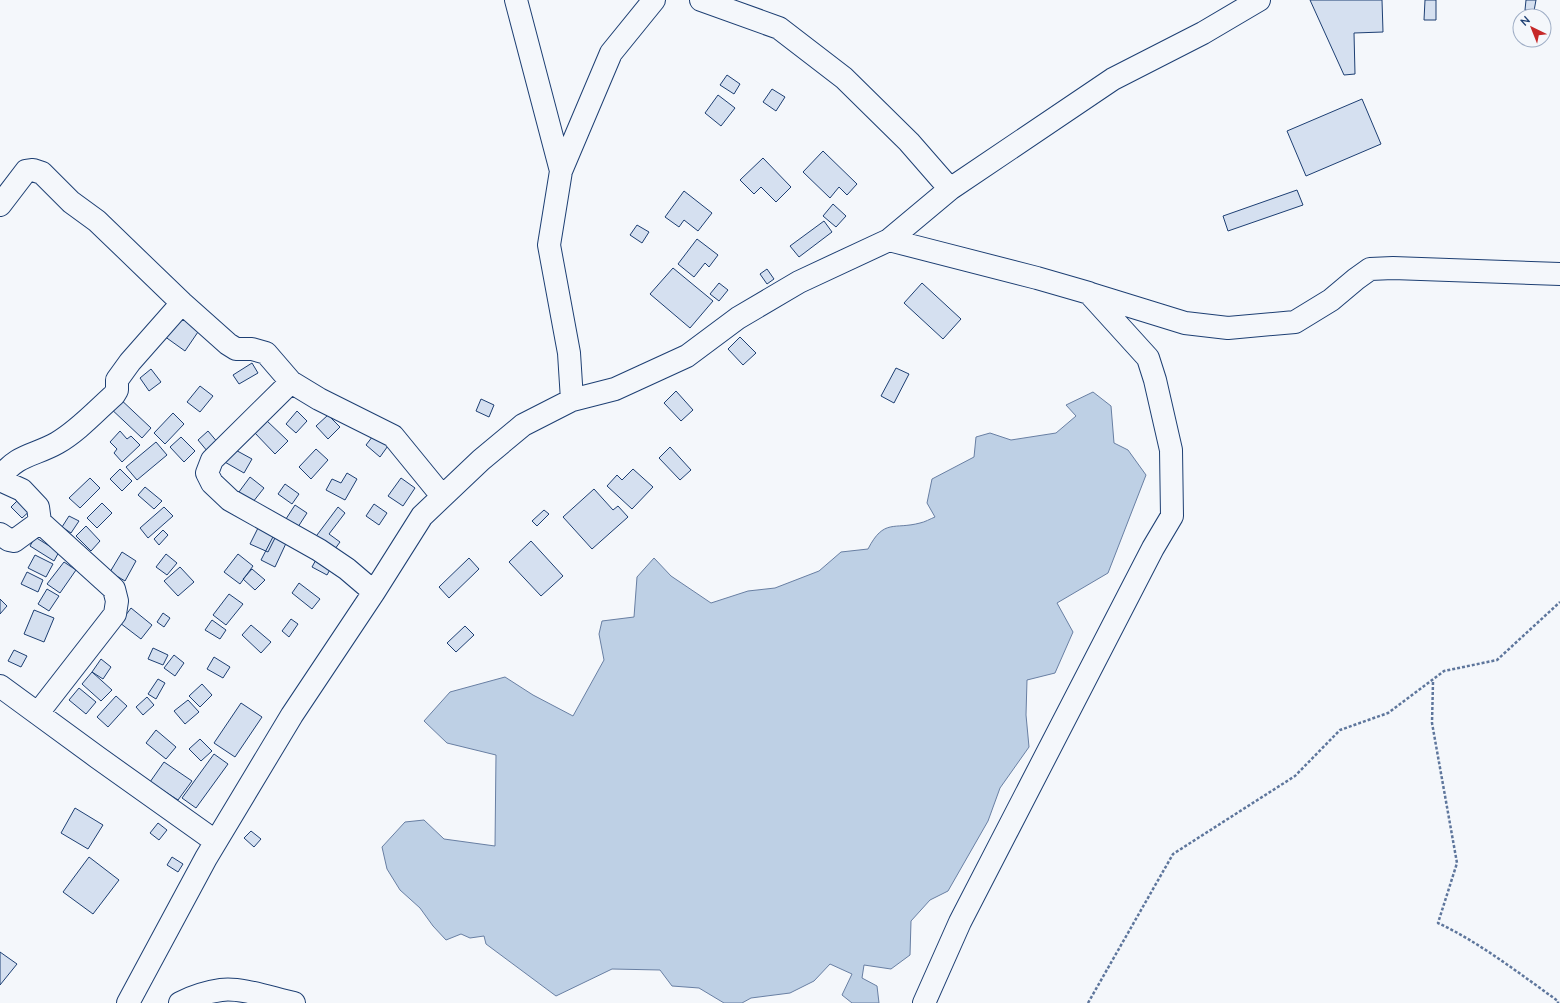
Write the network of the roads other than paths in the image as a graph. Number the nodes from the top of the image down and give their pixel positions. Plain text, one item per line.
1 (516, 0) edge
2 (654, 0) edge
3 (701, 0) edge
4 (1259, 0) edge
5 (561, 171) junction
6 (950, 189) junction
7 (0, 205) edge
8 (889, 240) junction
9 (1560, 274) edge
10 (1089, 293) junction
11 (182, 303) junction
12 (291, 382) junction
13 (572, 400) junction
14 (0, 479) edge
15 (442, 496) junction
16 (40, 522) junction
17 (0, 534) edge
18 (374, 592) junction
19 (0, 686) edge
20 (38, 713) junction
21 (215, 841) junction
22 (128, 1003) edge
23 (180, 1003) edge
24 (294, 1003) edge
25 (924, 1003) edge

1 - 5 street
2 - 5 street
3 - 6 street
4 - 6 street
5 - 13 street
6 - 8 street
7 - 11 street
8 - 10 street
8 - 13 street
9 - 10 street
10 - 25 street
11 - 12 street
11 - 14 street
12 - 15 street
12 - 18 street
13 - 15 street
14 - 16 street
15 - 18 street
16 - 17 street
16 - 20 street
18 - 21 street
19 - 20 street
20 - 21 street
21 - 22 street
23 - 24 street

